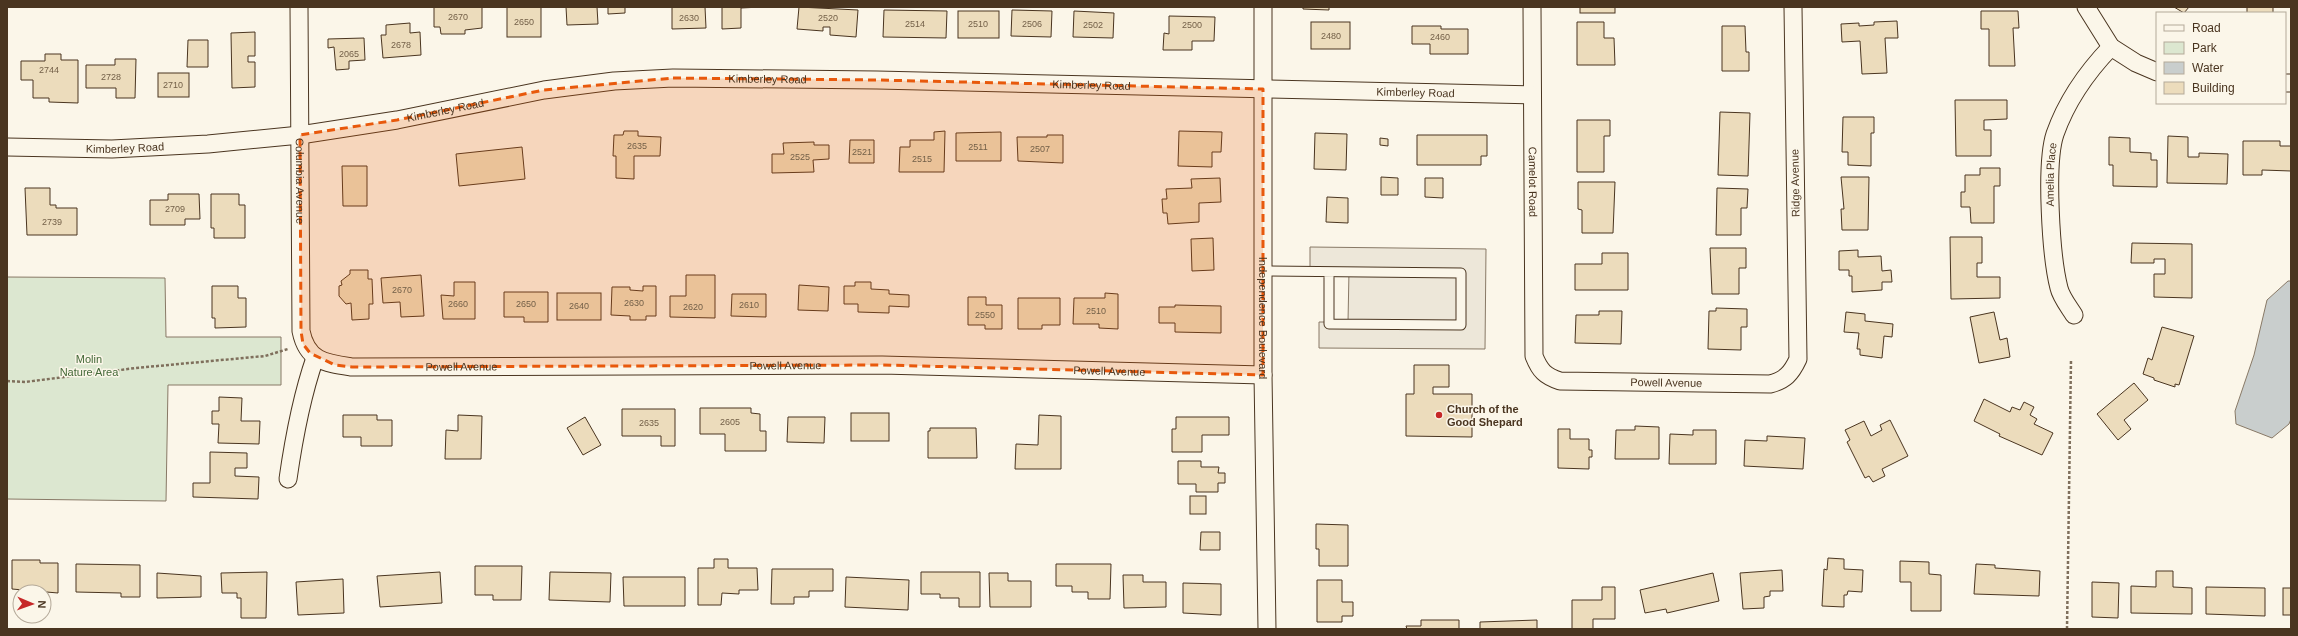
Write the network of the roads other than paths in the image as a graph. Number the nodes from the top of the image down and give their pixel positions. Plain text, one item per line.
1 (299, 7) edge
2 (1263, 7) edge
3 (1532, 7) edge
4 (1793, 7) edge
5 (2086, 7) edge
6 (2111, 47) junction
7 (2156, 72) edge
8 (1263, 90) junction
9 (1532, 95) junction
10 (300, 135) junction
11 (7, 147) edge
12 (1263, 271) junction
13 (1329, 272) junction
14 (2074, 315) dead end
15 (309, 352) junction
16 (1534, 356) joint
17 (1798, 359) joint
18 (1263, 374) junction
19 (288, 479) dead end
20 (1267, 629) edge

1 - 10 street, Columbia Avenue
2 - 8 street, Independence Boulevard
3 - 9 street, Camelot Road
4 - 17 street, Ridge Avenue
5 - 6 street
6 - 7 street
6 - 14 street, Amelia Place
8 - 9 street, Kimberley Road
8 - 10 street, Kimberley Road
8 - 12 street, Independence Boulevard
9 - 16 street, Camelot Road
10 - 11 street, Kimberley Road
10 - 15 street, Columbia Avenue
12 - 13 lane
12 - 18 street, Independence Boulevard
13 - 13 lane
15 - 18 street, Powell Avenue
15 - 19 street, Columbia Avenue
16 - 17 street, Powell Avenue
18 - 20 street, Independence Boulevard

